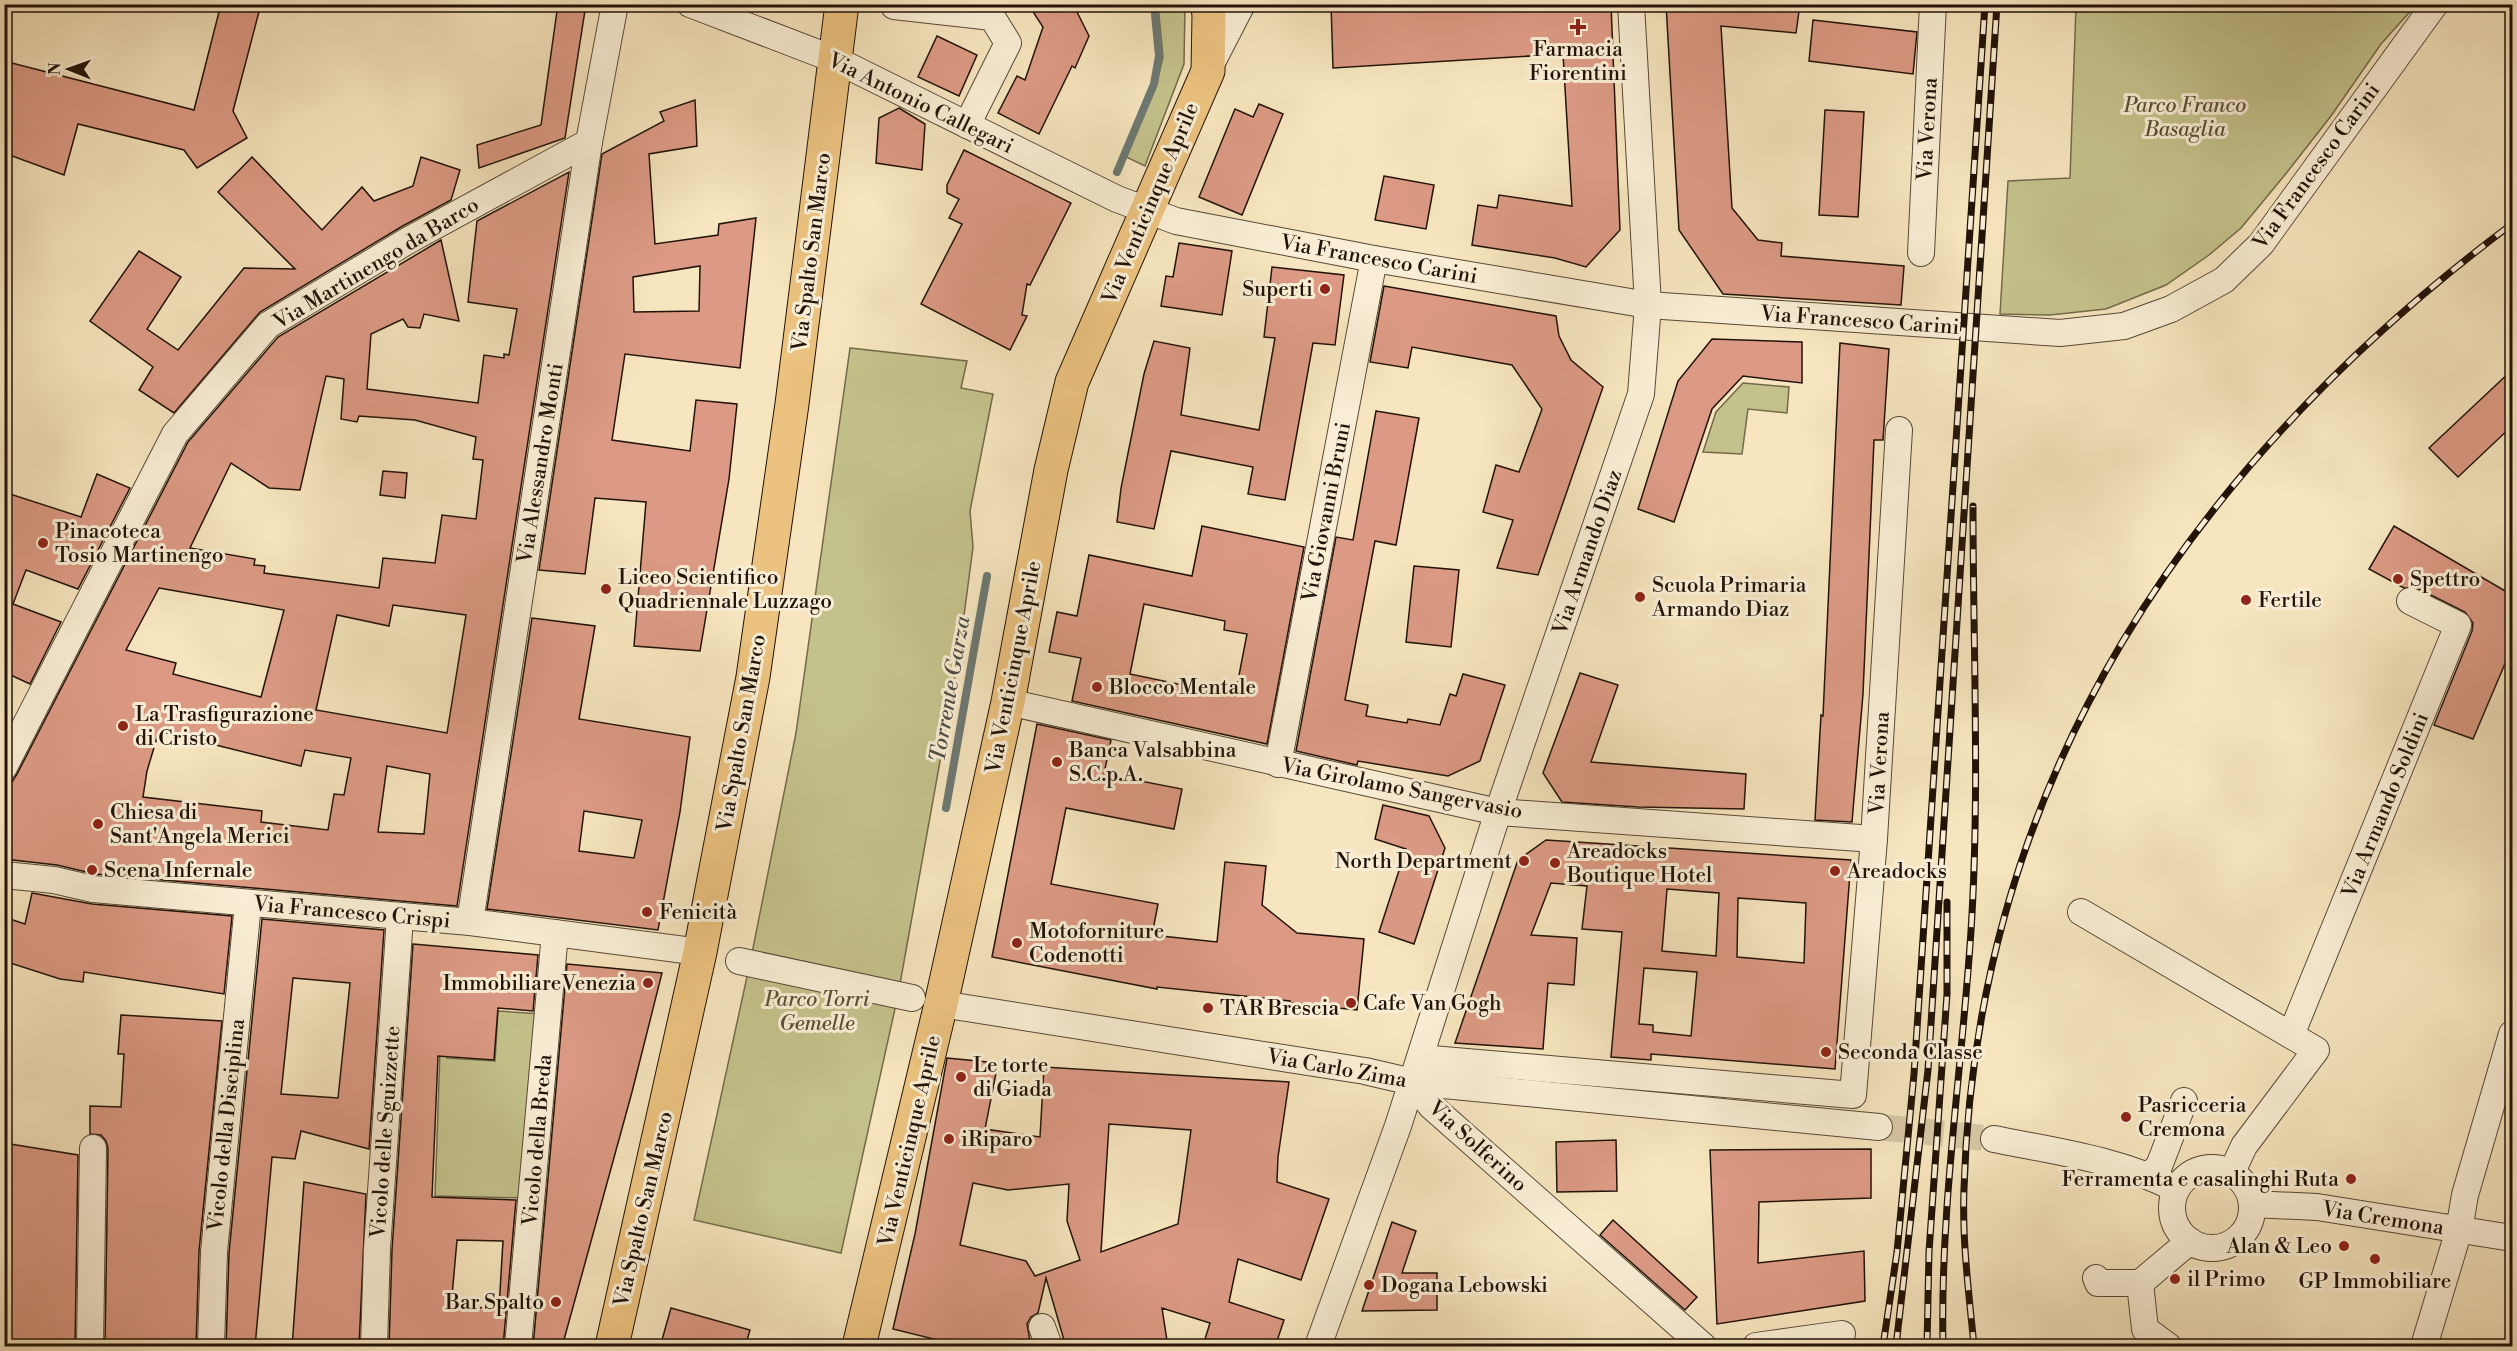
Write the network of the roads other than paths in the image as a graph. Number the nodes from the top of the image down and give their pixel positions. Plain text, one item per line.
1 (615, 4) edge
2 (690, 4) edge
3 (842, 4) edge
4 (1207, 4) edge
5 (1242, 4) edge
6 (1631, 4) edge
7 (1933, 4) edge
8 (2435, 4) edge
9 (894, 6) edge
10 (836, 60) junction
11 (1208, 70) junction
12 (968, 125) junction
13 (589, 142) junction
14 (1146, 211) junction
15 (1921, 253) dead end
16 (1374, 260) junction
17 (1648, 305) junction
18 (1899, 430) dead end
19 (2410, 600) dead end
20 (1008, 702) junction
21 (1278, 764) junction
22 (4, 767) edge
23 (1498, 812) junction
24 (1874, 840) junction
25 (4, 875) edge
26 (248, 904) junction
27 (2081, 912) dead end
28 (400, 917) junction
29 (470, 922) junction
30 (555, 933) junction
31 (700, 952) junction
32 (739, 961) dead end
33 (927, 1001) junction
34 (2512, 1034) edge
35 (2291, 1035) junction
36 (1416, 1070) junction
37 (1853, 1095) joint
38 (2184, 1101) dead end
39 (1879, 1127) tunnel mouth
40 (1994, 1139) tunnel mouth
41 (93, 1148) dead end
42 (2232, 1172) junction
43 (2150, 1175) junction
44 (2176, 1189) junction
45 (2252, 1204) junction
46 (2458, 1230) junction
47 (2512, 1238) edge
48 (2190, 1242) junction
49 (2096, 1278) dead end
50 (2140, 1283) junction
51 (1842, 1334) dead end
52 (90, 1347) edge
53 (210, 1347) edge
54 (374, 1347) edge
55 (518, 1347) edge
56 (612, 1347) edge
57 (859, 1347) edge
58 (1318, 1347) edge
59 (1703, 1347) edge
60 (1756, 1347) edge
61 (2168, 1347) edge
62 (2424, 1347) edge

1 - 13 street, Via Alessandro Monti
2 - 10 street, Via Antonio Callegari
3 - 10 main road, Via Spalto San Marco
4 - 11 main road, Via Venticinque Aprile
5 - 11 street
6 - 17 street, Via Armando Diaz
7 - 15 street, Via Verona
8 - 17 street, Via Francesco Carini
9 - 12 street
10 - 12 street, Via Antonio Callegari
10 - 31 main road, Via Spalto San Marco
11 - 14 main road, Via Venticinque Aprile
12 - 14 street, Via Antonio Callegari
13 - 22 street, Via Martinengo da Barco
13 - 29 street, Via Alessandro Monti
14 - 16 street, Via Francesco Carini
14 - 20 main road, Via Venticinque Aprile
16 - 17 street, Via Francesco Carini
16 - 21 street, Via Giovanni Bruni
17 - 23 street, Via Armando Diaz
18 - 24 street, Via Verona
19 - 35 street, Via Armando Soldini
20 - 21 street, Via Girolamo Sangervasio
20 - 33 main road, Via Venticinque Aprile
21 - 23 street, Via Girolamo Sangervasio
23 - 24 street, Via Girolamo Sangervasio
23 - 36 street, Via Armando Diaz
24 - 37 street, Via Verona
25 - 26 street, Via Francesco Crispi
26 - 28 street, Via Francesco Crispi
26 - 53 street, Vicolo della Disciplina
27 - 35 street
28 - 29 street, Via Francesco Crispi
28 - 54 street, Vicolo delle Sguizzette
29 - 30 street, Via Francesco Crispi
30 - 31 street, Via Francesco Crispi
30 - 55 street, Vicolo della Breda
31 - 56 main road, Via Spalto San Marco
32 - 33 street, Via Carlo Zima
33 - 36 street, Via Carlo Zima
33 - 57 main road, Via Venticinque Aprile
34 - 46 street
35 - 42 street
36 - 37 street, Via Carlo Zima
36 - 39 street, Via Carlo Zima
36 - 58 street, Via Solferino
36 - 59 street, Via Solferino
38 - 43 street
40 - 43 street
41 - 52 street
42 - 44 street
42 - 45 street
43 - 44 street
44 - 48 street
45 - 46 street, Via Cremona
45 - 48 street
46 - 47 street, Via Cremona
46 - 62 street
48 - 50 street
49 - 50 street
50 - 61 street
51 - 60 street

